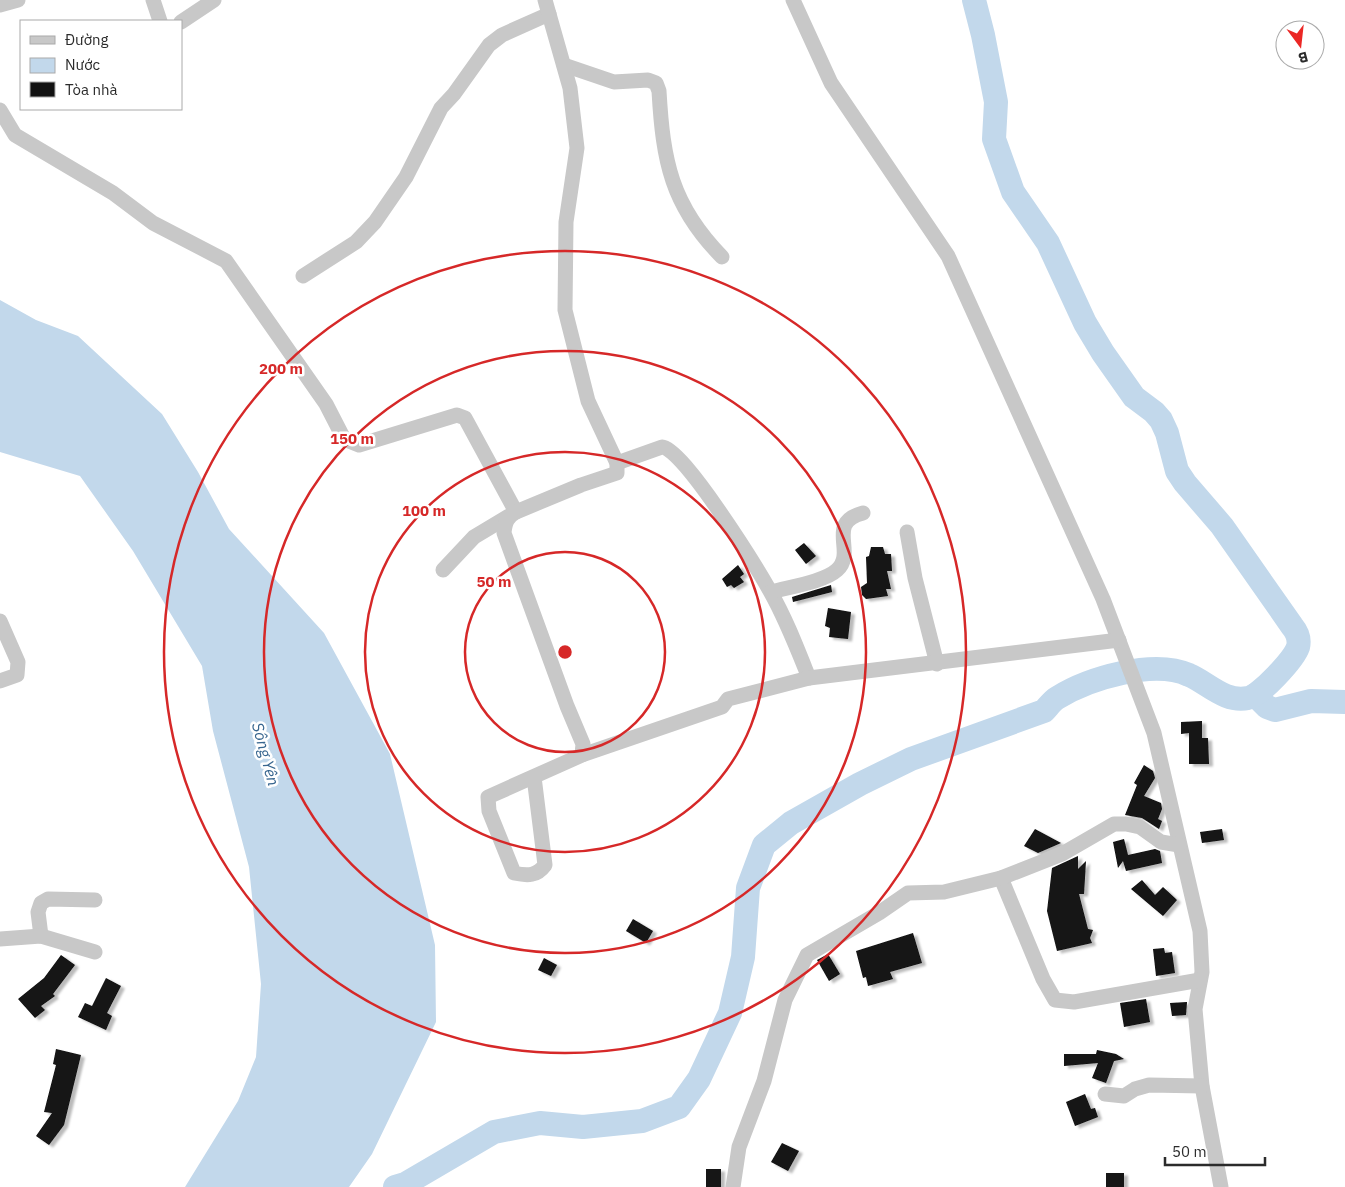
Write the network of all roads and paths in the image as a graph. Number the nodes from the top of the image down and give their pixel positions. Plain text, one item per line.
1 (18, 0) edge
2 (153, 0) edge
3 (214, 0) edge
4 (793, 0) edge
5 (0, 5) edge
6 (547, 7) edge
7 (160, 20) edge
8 (182, 21) edge
9 (564, 65) junction
10 (0, 110) edge
11 (722, 257) dead end
12 (303, 276) dead end
13 (617, 463) junction
14 (863, 513) dead end
15 (512, 514) junction
16 (906, 532) dead end
17 (443, 570) dead end
18 (771, 592) junction
19 (0, 620) edge
20 (1122, 646) junction
21 (937, 664) junction
22 (809, 678) junction
23 (0, 681) edge
24 (582, 755) junction
25 (534, 777) junction
26 (1179, 846) junction
27 (1001, 878) junction
28 (95, 900) dead end
29 (41, 936) junction
30 (0, 939) edge
31 (94, 952) dead end
32 (1200, 980) junction
33 (1202, 1086) junction
34 (1105, 1094) dead end
35 (733, 1187) edge
36 (1221, 1187) edge

1 - 5 street
2 - 7 street
3 - 8 street
4 - 20 street
6 - 9 street
6 - 12 street
9 - 11 street
9 - 13 street
10 - 15 street
13 - 15 street
13 - 18 street
14 - 18 street
15 - 17 street
15 - 24 street
16 - 21 street
18 - 22 street
19 - 23 street
20 - 21 street
20 - 26 street
21 - 22 street
22 - 24 street
24 - 25 street
25 - 25 street
26 - 27 street
26 - 32 street
27 - 32 street
27 - 35 street
28 - 29 street
29 - 30 street
29 - 31 street
32 - 33 street
33 - 34 street
33 - 36 street

